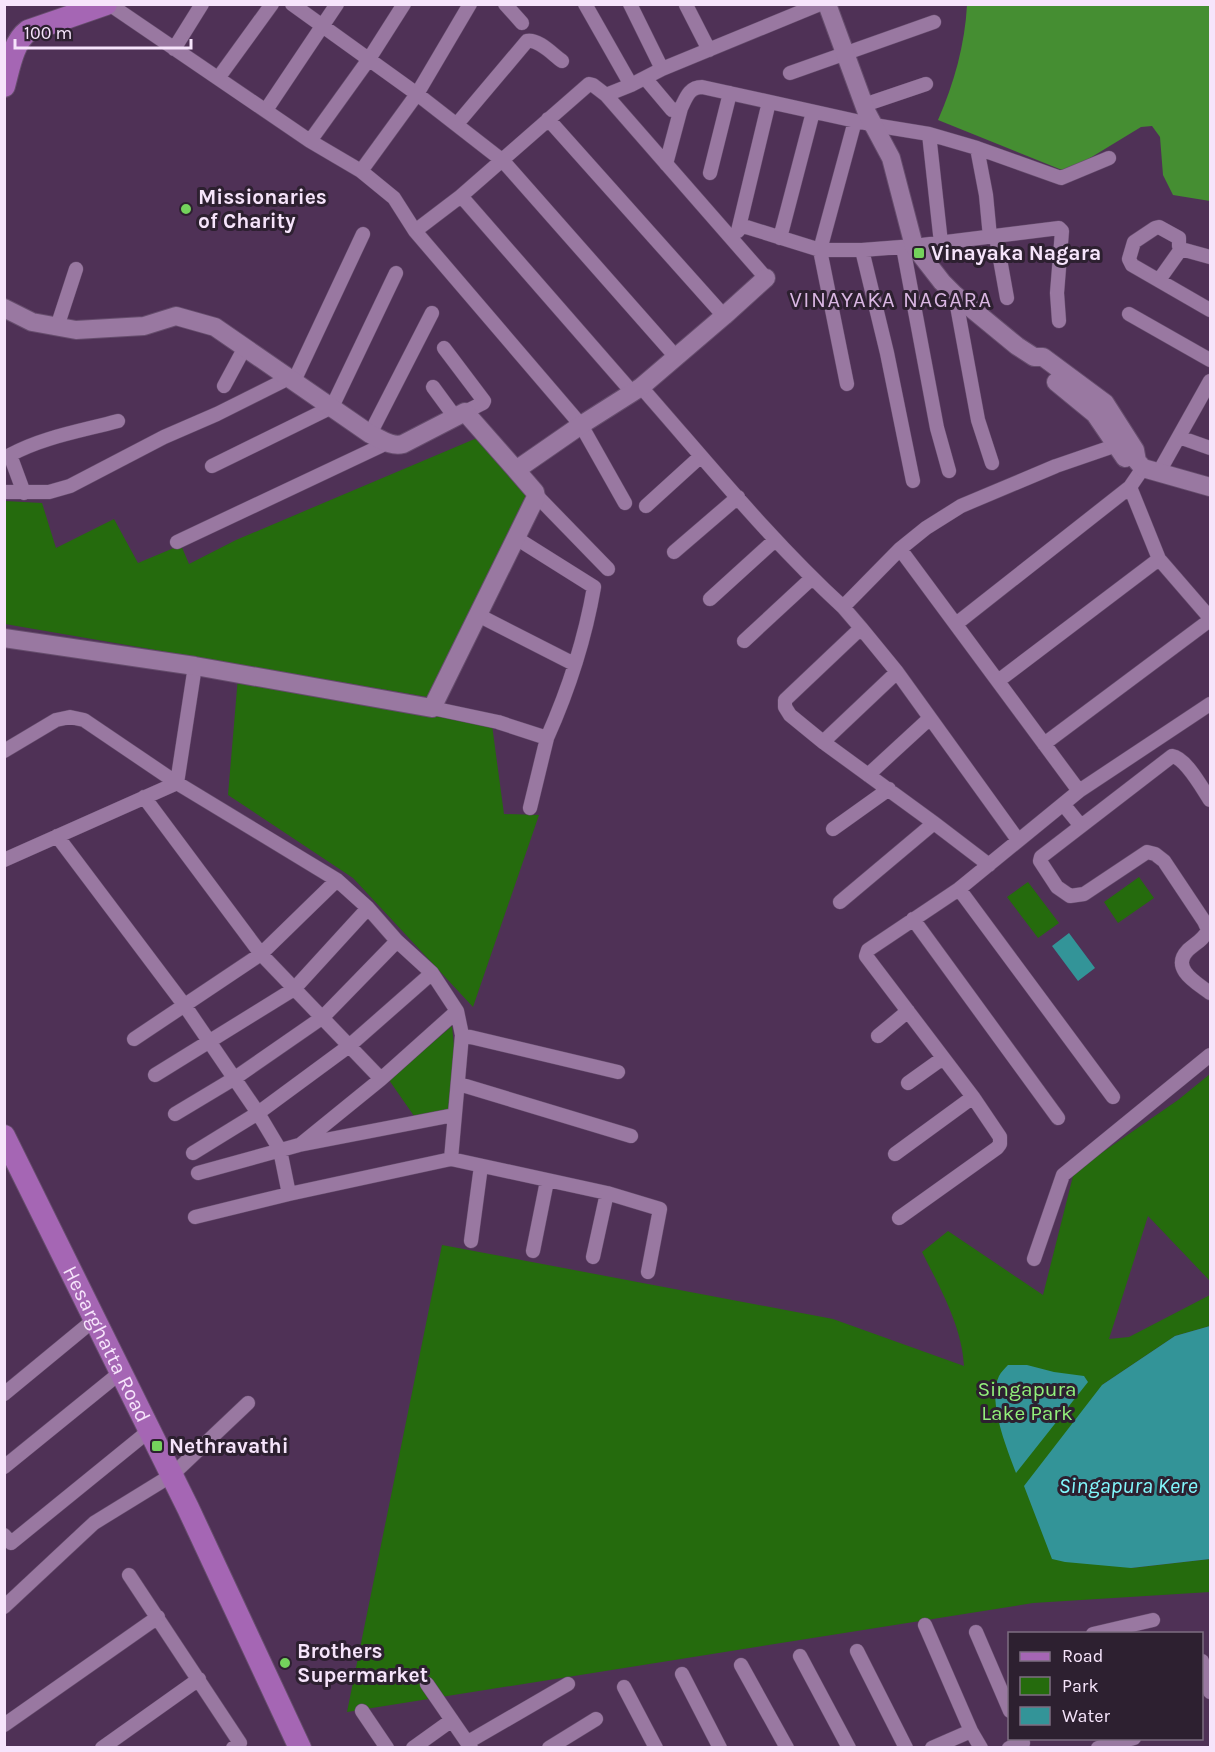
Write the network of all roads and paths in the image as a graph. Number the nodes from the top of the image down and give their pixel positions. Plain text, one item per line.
1 (64, 4) edge
2 (108, 4) edge
3 (202, 4) edge
4 (272, 4) edge
5 (292, 4) edge
6 (337, 4) edge
7 (404, 4) edge
8 (470, 4) edge
9 (505, 4) edge
10 (585, 4) edge
11 (630, 4) edge
12 (820, 4) edge
13 (827, 4) edge
14 (686, 5) edge
15 (934, 22) dead end
16 (522, 23) dead end
17 (323, 26) junction
18 (4, 44) edge
19 (174, 49) junction
20 (709, 50) junction
21 (844, 53) junction
22 (369, 59) junction
23 (562, 61) dead end
24 (662, 69) junction
25 (790, 73) dead end
26 (219, 77) junction
27 (645, 78) junction
28 (926, 84) dead end
29 (631, 85) junction
30 (4, 86) edge
31 (730, 93) junction
32 (417, 94) junction
33 (606, 94) junction
34 (769, 102) junction
35 (681, 108) junction
36 (266, 110) junction
37 (813, 112) junction
38 (860, 113) junction
39 (548, 119) junction
40 (457, 124) junction
41 (874, 125) junction
42 (929, 134) junction
43 (310, 141) junction
44 (977, 148) junction
45 (1109, 158) dead end
46 (503, 160) junction
47 (666, 164) junction
48 (362, 171) junction
49 (710, 173) dead end
50 (461, 196) junction
51 (740, 225) junction
52 (415, 231) junction
53 (363, 234) dead end
54 (993, 237) junction
55 (780, 238) junction
56 (734, 241) junction
57 (941, 243) junction
58 (909, 247) junction
59 (1181, 249) junction
60 (820, 250) junction
61 (862, 250) junction
62 (1210, 256) edge
63 (76, 269) dead end
64 (396, 273) dead end
65 (766, 278) joint
66 (1159, 280) junction
67 (955, 295) junction
68 (1007, 298) dead end
69 (4, 308) edge
70 (1210, 310) edge
71 (432, 313) dead end
72 (1129, 314) dead end
73 (724, 316) junction
74 (1059, 321) dead end
75 (57, 327) junction
76 (245, 347) junction
77 (444, 348) dead end
78 (676, 357) junction
79 (1210, 360) edge
80 (292, 379) junction
81 (1210, 381) edge
82 (847, 384) dead end
83 (224, 386) dead end
84 (433, 387) dead end
85 (637, 390) junction
86 (1206, 400) edge
87 (332, 407) junction
88 (1100, 409) junction
89 (460, 415) junction
90 (118, 421) dead end
91 (580, 426) junction
92 (1179, 437) junction
93 (379, 438) junction
94 (1117, 445) junction
95 (1210, 448) edge
96 (701, 456) junction
97 (992, 463) dead end
98 (212, 466) dead end
99 (1147, 467) junction
100 (516, 470) junction
101 (949, 471) dead end
102 (913, 481) dead end
103 (1130, 487) junction
104 (1210, 487) edge
105 (4, 492) edge
106 (24, 493) junction
107 (536, 495) junction
108 (738, 497) junction
109 (625, 503) dead end
110 (646, 506) dead end
111 (516, 538) junction
112 (775, 540) junction
113 (177, 542) dead end
114 (900, 549) junction
115 (674, 552) dead end
116 (1159, 559) junction
117 (608, 569) dead end
118 (812, 578) junction
119 (710, 599) dead end
120 (843, 607) junction
121 (478, 615) junction
122 (1210, 619) edge
123 (956, 624) junction
124 (861, 628) junction
125 (4, 638) edge
126 (744, 641) dead end
127 (574, 664) junction
128 (195, 666) junction
129 (897, 672) junction
130 (998, 681) junction
131 (1210, 704) edge
132 (432, 708) junction
133 (930, 718) junction
134 (547, 738) junction
135 (823, 742) junction
136 (1044, 744) junction
137 (4, 750) edge
138 (868, 775) junction
139 (177, 783) junction
140 (888, 789) junction
141 (1079, 791) junction
142 (144, 797) junction
143 (1210, 800) edge
144 (1063, 804) junction
145 (530, 808) dead end
146 (1047, 818) junction
147 (934, 823) junction
148 (1081, 826) junction
149 (833, 830) dead end
150 (57, 836) junction
151 (1064, 839) junction
152 (1018, 840) junction
153 (4, 860) edge
154 (989, 865) junction
155 (337, 880) junction
156 (958, 889) junction
157 (840, 902) dead end
158 (368, 908) junction
159 (914, 919) junction
160 (397, 941) junction
161 (261, 954) junction
162 (432, 973) junction
163 (294, 989) junction
164 (1210, 993) edge
165 (185, 1006) junction
166 (457, 1011) junction
167 (908, 1011) junction
168 (323, 1017) junction
169 (462, 1035) junction
170 (878, 1036) dead end
171 (134, 1039) dead end
172 (210, 1041) junction
173 (349, 1046) junction
174 (1210, 1055) edge
175 (943, 1058) junction
176 (618, 1072) dead end
177 (155, 1075) dead end
178 (235, 1078) junction
179 (381, 1079) junction
180 (908, 1083) dead end
181 (459, 1084) junction
182 (973, 1097) junction
183 (1113, 1097) dead end
184 (258, 1113) junction
185 (175, 1114) dead end
186 (454, 1115) junction
187 (1058, 1118) dead end
188 (4, 1136) edge
189 (631, 1136) dead end
190 (299, 1145) junction
191 (280, 1150) junction
192 (193, 1153) dead end
193 (895, 1154) dead end
194 (451, 1159) junction
195 (11, 1164) edge
196 (481, 1166) junction
197 (198, 1173) dead end
198 (547, 1181) junction
199 (607, 1193) junction
200 (289, 1194) junction
201 (195, 1217) dead end
202 (899, 1218) dead end
203 (471, 1242) dead end
204 (533, 1251) dead end
205 (593, 1257) dead end
206 (1034, 1259) dead end
207 (648, 1272) dead end
208 (95, 1319) junction
209 (121, 1372) junction
210 (4, 1394) edge
211 (248, 1403) dead end
212 (150, 1430) junction
213 (4, 1467) edge
214 (172, 1475) junction
215 (7, 1542) edge
216 (129, 1575) dead end
217 (4, 1607) edge
218 (158, 1617) junction
219 (1153, 1620) dead end
220 (925, 1625) dead end
221 (976, 1632) dead end
222 (1098, 1632) edge
223 (857, 1651) dead end
224 (800, 1656) dead end
225 (741, 1665) dead end
226 (1203, 1668) edge
227 (682, 1674) dead end
228 (199, 1679) junction
229 (427, 1684) dead end
230 (568, 1684) dead end
231 (624, 1687) dead end
232 (1210, 1692) edge
233 (1008, 1706) edge
234 (362, 1711) dead end
235 (596, 1719) dead end
236 (452, 1720) junction
237 (4, 1725) edge
238 (971, 1731) junction
239 (1022, 1740) edge
240 (1119, 1743) edge
241 (469, 1745) edge
242 (239, 1746) edge
243 (298, 1747) edge
244 (102, 1748) edge
245 (387, 1748) edge
246 (413, 1748) edge
247 (549, 1748) edge
248 (656, 1748) edge
249 (720, 1748) edge
250 (787, 1748) edge
251 (849, 1748) edge
252 (906, 1748) edge
253 (932, 1748) edge
254 (981, 1748) edge
255 (1010, 1748) edge
256 (1098, 1748) edge

1 - 18 main road
2 - 19 street
2 - 30 main road
3 - 19 street
4 - 26 street
5 - 17 street
6 - 17 street
7 - 22 street
8 - 32 street
9 - 16 street
10 - 29 street
11 - 24 street
12 - 20 street
13 - 21 street
14 - 20 street
15 - 21 street
17 - 22 street
17 - 36 street
19 - 26 street
20 - 24 street
21 - 25 street
21 - 38 street
22 - 32 street
22 - 43 street
23 - 40 street
24 - 27 street
26 - 36 street
27 - 29 street
27 - 35 street
28 - 38 street
29 - 33 street
31 - 34 street
31 - 35 street
31 - 49 street
32 - 40 street
32 - 48 street
33 - 39 street
33 - 47 street
34 - 37 street
34 - 51 street
35 - 47 street
36 - 43 street
37 - 38 street
37 - 55 street
38 - 41 street
38 - 60 street
39 - 46 street
39 - 73 street
40 - 46 street
41 - 42 street
41 - 58 street
42 - 44 street
42 - 57 street
43 - 48 street
44 - 45 street
44 - 54 street
46 - 50 street
46 - 78 street
47 - 56 street
48 - 52 street
50 - 52 street
50 - 85 street
51 - 55 street
51 - 56 street
52 - 91 street
53 - 80 street
54 - 57 street
54 - 68 street
54 - 74 street
55 - 60 street
56 - 65 street
57 - 58 street
58 - 61 street
58 - 67 street
58 - 101 street
59 - 62 street
59 - 66 street
59 - 66 street
60 - 61 street
60 - 82 street
61 - 102 street
63 - 75 street
64 - 87 street
65 - 73 street
66 - 70 street
67 - 88 street
67 - 97 street
69 - 75 street
71 - 93 street
72 - 79 street
73 - 78 street
75 - 76 street
76 - 80 street
76 - 83 street
77 - 89 street
78 - 85 street
80 - 87 street
80 - 106 street
81 - 86 street
84 - 89 street
85 - 91 street
85 - 96 street
86 - 92 street
87 - 93 street
87 - 98 street
88 - 94 street
88 - 99 street
89 - 93 street
89 - 100 street
90 - 106 street
91 - 100 street
91 - 109 street
92 - 95 street
92 - 99 street
93 - 113 street
94 - 99 street
94 - 114 street
96 - 108 street
96 - 110 street
99 - 103 street
99 - 104 street
100 - 107 street
103 - 116 street
103 - 123 street
105 - 106 street
107 - 111 street
107 - 117 street
108 - 112 street
108 - 115 street
111 - 121 street
111 - 127 street
112 - 118 street
112 - 119 street
114 - 120 street
114 - 123 street
116 - 122 street
116 - 130 street
118 - 120 street
118 - 126 street
120 - 124 street
121 - 127 street
121 - 132 street
122 - 136 street
123 - 130 street
124 - 129 street
124 - 135 street
125 - 128 street
127 - 134 street
128 - 132 street
128 - 139 street
129 - 133 street
129 - 135 street
130 - 136 street
131 - 141 street
132 - 134 street
133 - 138 street
133 - 152 street
134 - 145 street
135 - 138 street
136 - 141 street
137 - 139 street
138 - 140 street
139 - 142 street
139 - 155 street
140 - 147 street
140 - 149 street
141 - 144 street
142 - 150 street
142 - 161 street
143 - 148 street
144 - 146 street
144 - 148 street
146 - 151 street
146 - 152 street
147 - 154 street
147 - 157 street
148 - 151 street
150 - 153 street
150 - 165 street
151 - 164 street
152 - 154 street
154 - 156 street
155 - 158 street
155 - 161 street
156 - 159 street
156 - 183 street
158 - 160 street
158 - 163 street
159 - 167 street
159 - 187 street
160 - 162 street
160 - 168 street
161 - 163 street
161 - 165 street
162 - 166 street
162 - 173 street
163 - 168 street
163 - 172 street
165 - 171 street
165 - 172 street
166 - 169 street
166 - 179 street
167 - 170 street
167 - 175 street
168 - 173 street
168 - 178 street
169 - 176 street
169 - 181 street
172 - 177 street
172 - 178 street
173 - 179 street
173 - 184 street
174 - 206 street
175 - 180 street
175 - 182 street
178 - 184 street
178 - 185 street
179 - 190 street
181 - 186 street
181 - 189 street
182 - 193 street
182 - 202 street
184 - 191 street
184 - 192 street
186 - 190 street
186 - 194 street
188 - 195 main road, Hesarghatta Road
190 - 191 street
191 - 197 street
191 - 200 street
194 - 196 street
194 - 200 street
195 - 208 main road, Hesarghatta Road
196 - 198 street
196 - 203 street
198 - 199 street
198 - 204 street
199 - 205 street
199 - 207 street
200 - 201 street
208 - 209 main road, Hesarghatta Road
208 - 210 street
209 - 212 main road, Hesarghatta Road
209 - 213 street
211 - 214 street
212 - 214 main road, Hesarghatta Road
212 - 215 street
214 - 217 street
214 - 243 main road, Hesarghatta Road
216 - 218 street
218 - 228 street
218 - 237 street
219 - 222 street
220 - 238 street
221 - 233 street
223 - 252 street
224 - 251 street
225 - 250 street
226 - 232 street
227 - 249 street
228 - 242 street
228 - 244 street
229 - 236 street
230 - 241 street
231 - 248 street
234 - 245 street
235 - 247 street
236 - 241 street
236 - 246 street
238 - 253 street
238 - 254 street
239 - 255 street
240 - 256 street

